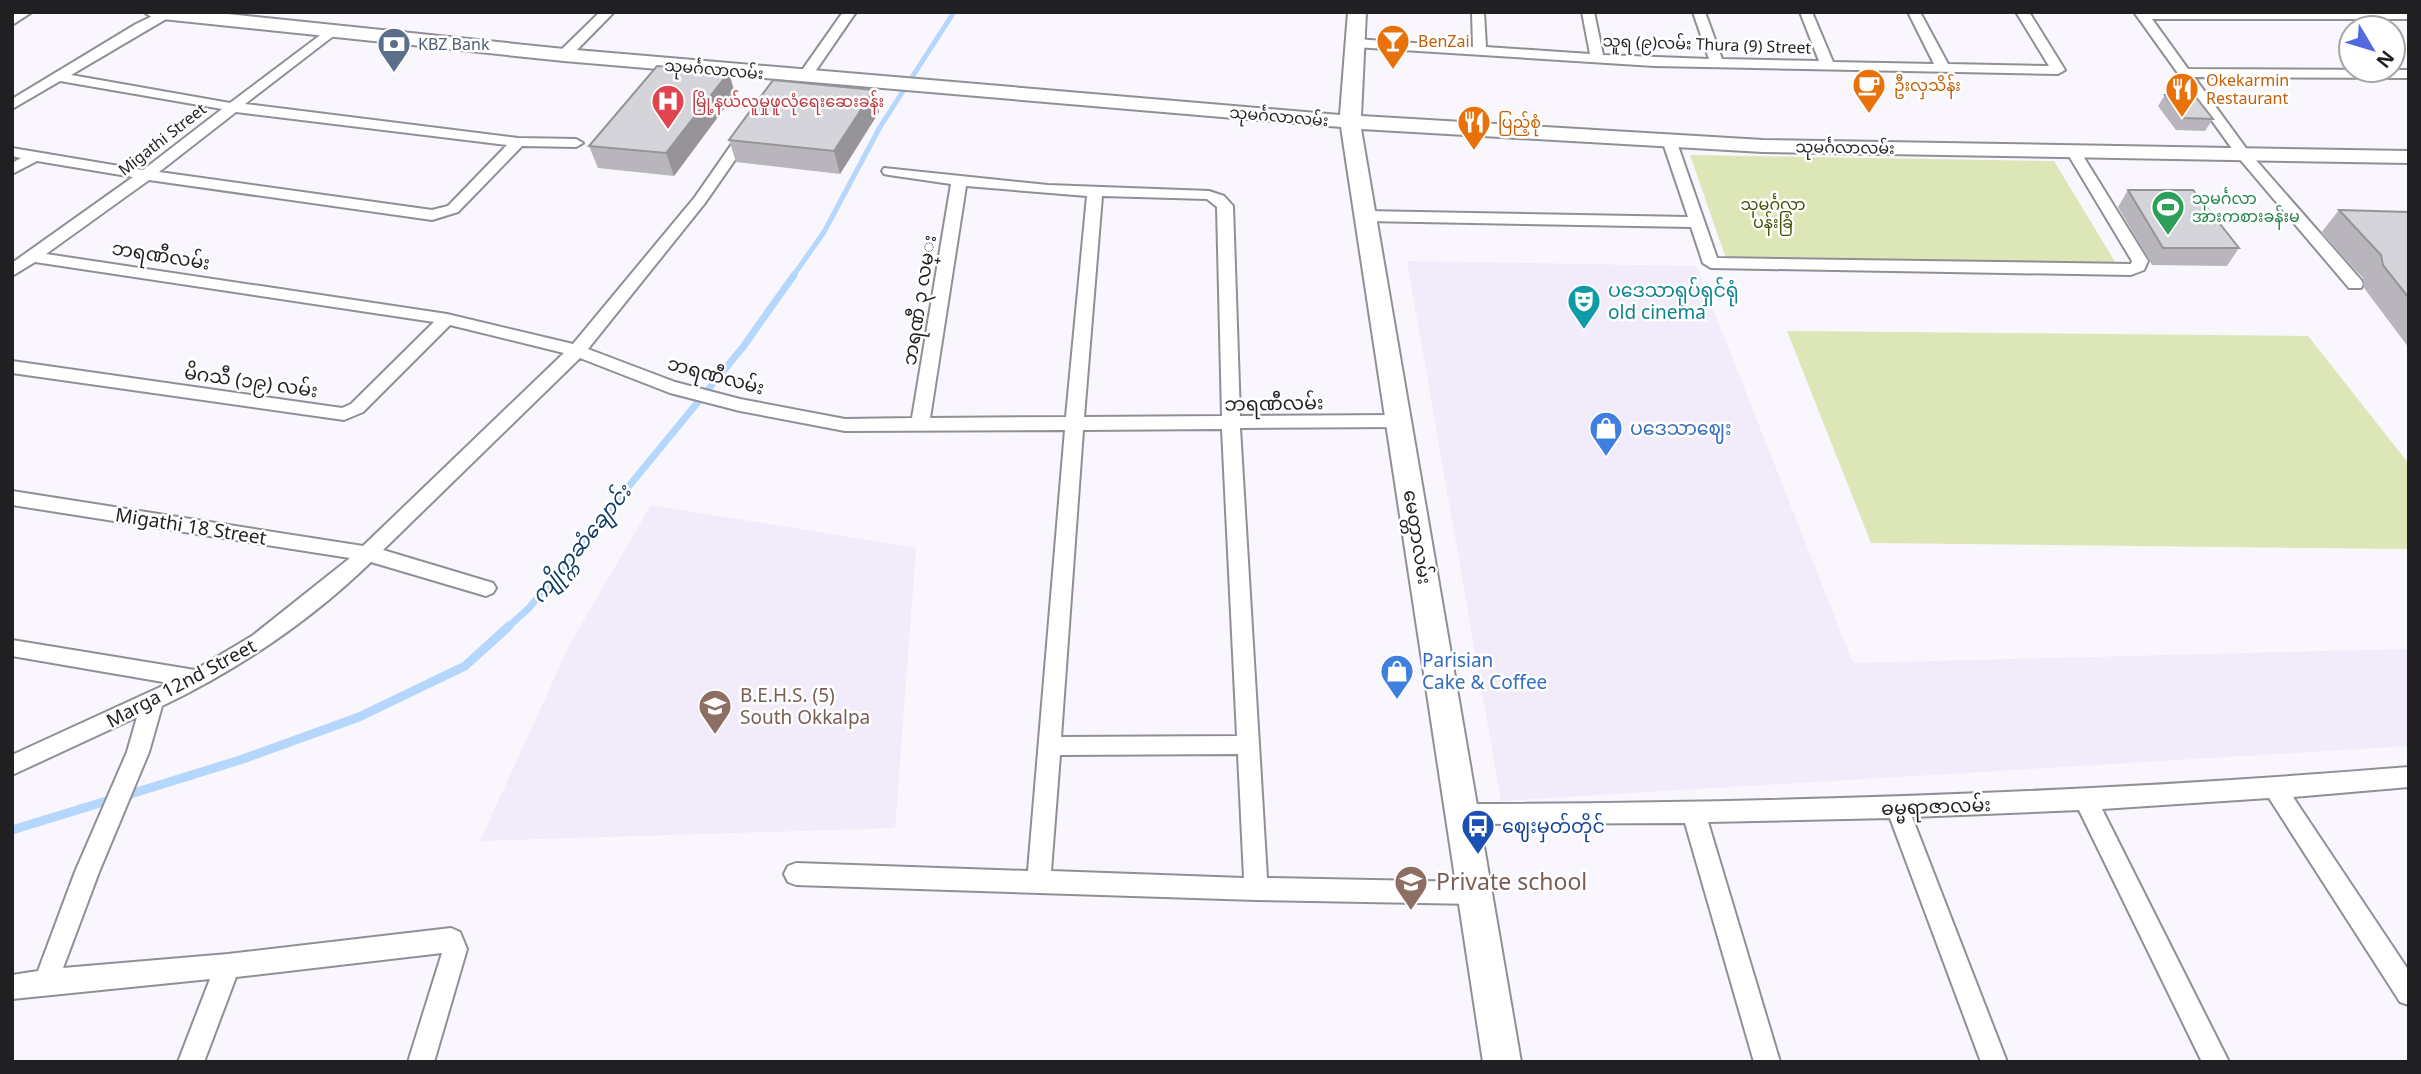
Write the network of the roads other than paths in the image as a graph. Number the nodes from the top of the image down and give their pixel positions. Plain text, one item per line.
1 (23, 12) edge
2 (608, 12) edge
3 (850, 12) edge
4 (1357, 12) edge
5 (1478, 12) edge
6 (1588, 12) edge
7 (1699, 12) edge
8 (1806, 12) edge
9 (1914, 12) edge
10 (2022, 12) edge
11 (164, 13) edge
12 (2141, 14) edge
13 (2409, 15) edge
14 (12, 19) edge
15 (331, 31) junction
16 (1355, 43) junction
17 (1480, 50) junction
18 (564, 55) junction
19 (1597, 58) junction
20 (1717, 63) junction
21 (1828, 66) junction
22 (1944, 69) junction
23 (2185, 73) junction
24 (2409, 75) edge
25 (58, 77) junction
26 (790, 79) junction
27 (12, 105) edge
28 (232, 107) junction
29 (755, 121) edge
30 (1349, 122) junction
31 (1669, 140) junction
32 (518, 142) junction
33 (576, 143) dead end
34 (2073, 151) junction
35 (12, 152) edge
36 (2243, 154) junction
37 (34, 156) junction
38 (2409, 157) edge
39 (12, 170) edge
40 (889, 171) dead end
41 (146, 175) junction
42 (959, 183) junction
43 (1096, 193) junction
44 (1365, 216) junction
45 (1696, 222) junction
46 (2302, 225) junction
47 (2328, 226) dead end
48 (34, 257) junction
49 (12, 271) edge
50 (2355, 284) dead end
51 (447, 319) junction
52 (578, 351) junction
53 (12, 367) edge
54 (1399, 421) junction
55 (1231, 424) junction
56 (920, 425) junction
57 (1074, 425) junction
58 (12, 498) edge
59 (370, 554) junction
60 (486, 588) dead end
61 (12, 648) edge
62 (198, 679) junction
63 (152, 702) junction
64 (1050, 746) junction
65 (1247, 746) junction
66 (12, 766) edge
67 (2409, 777) edge
68 (2275, 789) junction
69 (2086, 801) junction
70 (1897, 807) junction
71 (1463, 814) junction
72 (1694, 814) junction
73 (796, 874) dead end
74 (1040, 880) junction
75 (1256, 889) junction
76 (1475, 893) junction
77 (228, 966) junction
78 (2400, 966) edge
79 (46, 982) junction
80 (12, 988) edge
81 (2409, 993) edge
82 (191, 1062) edge
83 (421, 1062) edge
84 (1502, 1062) edge
85 (1767, 1062) edge
86 (1994, 1062) edge
87 (2216, 1062) edge

1 - 14 main road
2 - 18 street
3 - 26 street
4 - 16 main road, မေတ္တာလမ်း
5 - 17 street
6 - 19 street
7 - 20 street
8 - 21 street
9 - 22 street
10 - 22 street, သူရ (၉)လမ်း Thura (9) Street
11 - 15 main road, သုမင်္ဂလာလမ်း
11 - 25 street
12 - 13 street
12 - 23 street
15 - 18 main road, သုမင်္ဂလာလမ်း
15 - 28 street, Migathi Street
16 - 17 street, သူရ (၉)လမ်း Thura (9) Street
16 - 30 main road, မေတ္တာလမ်း
17 - 19 street, သူရ (၉)လမ်း Thura (9) Street
18 - 26 main road, သုမင်္ဂလာလမ်း
19 - 20 street, သူရ (၉)လမ်း Thura (9) Street
20 - 21 street, သူရ (၉)လမ်း Thura (9) Street
21 - 22 street, သူရ (၉)လမ်း Thura (9) Street
23 - 24 street
23 - 36 street
25 - 27 street
25 - 28 street
26 - 30 main road, သုမင်္ဂလာလမ်း
28 - 32 street
28 - 41 street, Migathi Street
29 - 52 street, Marga 12nd Street
30 - 31 main road, သုမင်္ဂလာလမ်း
30 - 44 main road, မေတ္တာလမ်း
31 - 34 main road, သုမင်္ဂလာလမ်း
31 - 45 street
32 - 33 street
32 - 41 street
34 - 36 main road, သုမင်္ဂလာလမ်း
34 - 45 street
35 - 37 street
36 - 38 main road, သုမင်္ဂလာလမ်း
36 - 46 street
37 - 39 street
37 - 41 street
40 - 42 street
41 - 48 street, Migathi Street
42 - 43 street
42 - 56 street, ဘရဏီ ၃ လမ္း
43 - 55 street
43 - 57 street
44 - 45 street
44 - 54 main road, မေတ္တာလမ်း
46 - 47 street
46 - 50 street
48 - 49 street, Migathi Street
48 - 51 street, ဘရဏီလမ်း
51 - 52 street, ဘရဏီလမ်း
51 - 53 street, မိဂသီ (၁၉) လမ်း
52 - 56 street, ဘရဏီလမ်း
52 - 59 street, Marga 12nd Street
54 - 55 street, ဘရဏီလမ်း
54 - 71 main road, မေတ္တာလမ်း
55 - 57 street, ဘရဏီလမ်း
55 - 65 street
56 - 57 street, ဘရဏီလမ်း
57 - 64 street
58 - 59 street, Migathi 18 Street
59 - 60 street, Migathi 18 Street
59 - 62 street, Marga 12nd Street
61 - 62 street
62 - 63 street, Marga 12nd Street
63 - 66 street, Marga 12nd Street
63 - 79 street
64 - 65 street
64 - 74 street
65 - 75 street
67 - 68 street, ဓမ္မရာဇာလမ်း
68 - 69 street, ဓမ္မရာဇာလမ်း
68 - 78 street
69 - 70 street, ဓမ္မရာဇာလမ်း
69 - 87 street
70 - 72 street, ဓမ္မရာဇာလမ်း
70 - 86 street
71 - 72 street, ဓမ္မရာဇာလမ်း
71 - 76 main road, မေတ္တာလမ်း
72 - 85 street
73 - 74 street
74 - 75 street
75 - 76 street
76 - 84 main road, မေတ္တာလမ်း
77 - 79 street
77 - 82 street
77 - 83 street
78 - 81 street
79 - 80 street

